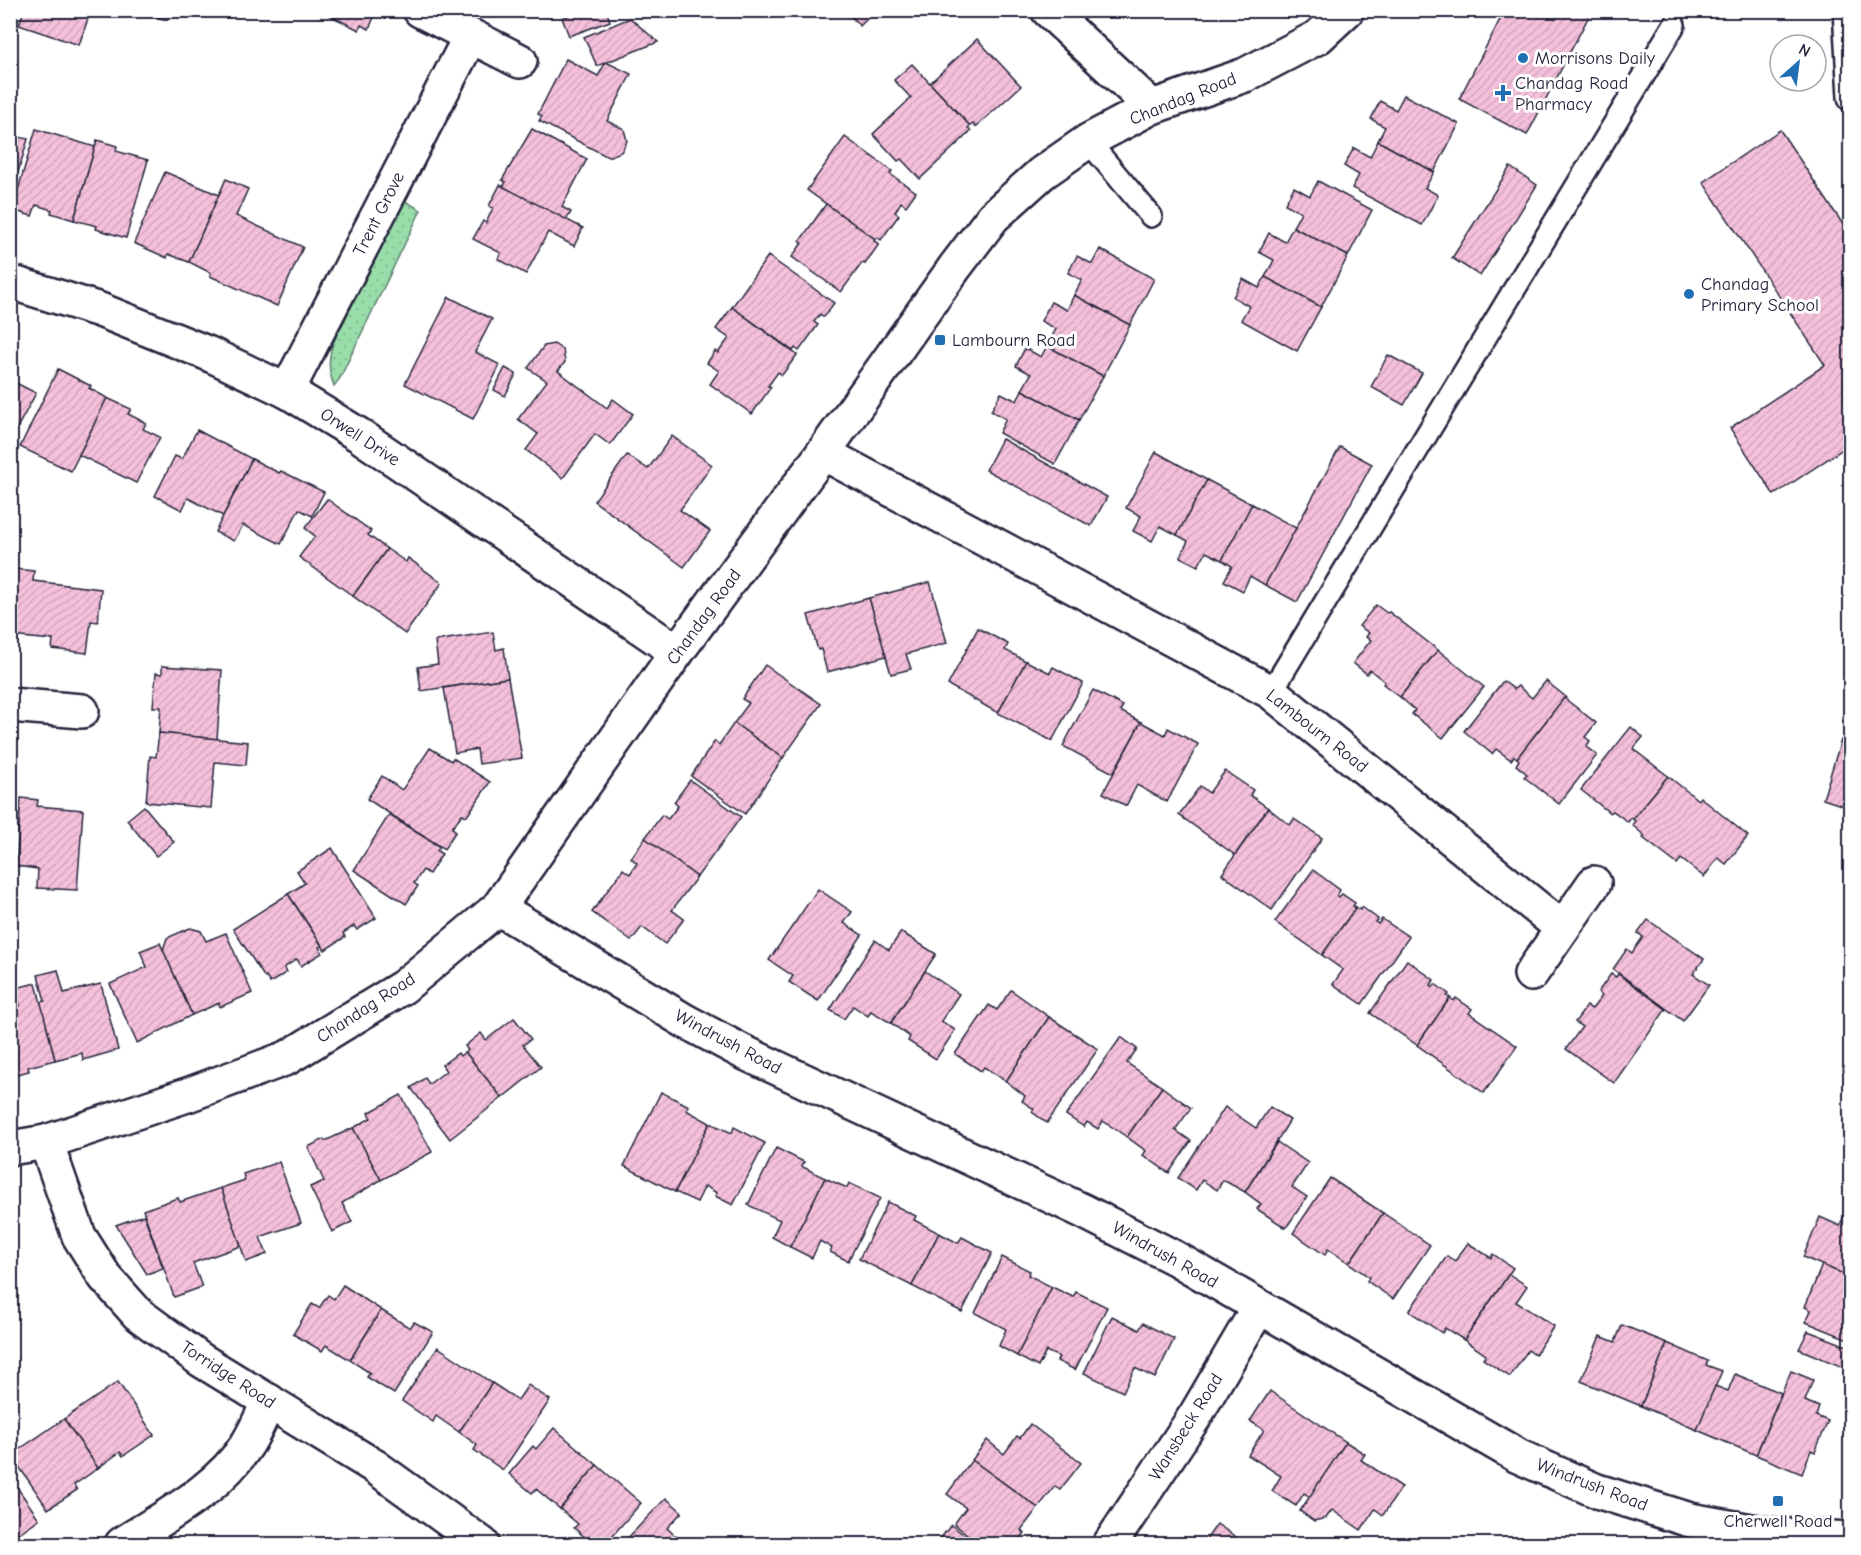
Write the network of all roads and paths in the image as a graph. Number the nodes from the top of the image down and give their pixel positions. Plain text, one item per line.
1 (420, 10) edge
2 (1048, 10) edge
3 (1347, 10) edge
4 (1844, 10) edge
5 (1674, 25) dead end
6 (471, 37) junction
7 (520, 61) dead end
8 (1851, 100) edge
9 (1152, 107) junction
10 (1088, 141) junction
11 (1151, 216) dead end
12 (10, 282) edge
13 (287, 391) junction
14 (823, 453) junction
15 (677, 652) junction
16 (1271, 692) junction
17 (10, 705) edge
18 (82, 711) dead end
19 (1594, 883) dead end
20 (498, 908) junction
21 (1562, 928) junction
22 (1531, 974) dead end
23 (46, 1142) junction
24 (10, 1149) edge
25 (1259, 1307) junction
26 (269, 1401) junction
27 (1851, 1539) edge
28 (122, 1545) edge
29 (482, 1545) edge
30 (1110, 1545) edge

1 - 6 street
2 - 9 street
3 - 9 street, Chandag Road
4 - 8 lane
5 - 16 lane
6 - 7 street
6 - 13 street, Trent Grove
9 - 10 street, Chandag Road
10 - 11 lane
10 - 14 street, Chandag Road
12 - 13 street, Orwell Drive
13 - 15 street, Orwell Drive
14 - 15 street, Chandag Road
14 - 16 street, Lambourn Road
15 - 20 street, Chandag Road
16 - 21 street, Lambourn Road
17 - 18 street
19 - 21 street
20 - 23 street, Chandag Road
20 - 25 street, Windrush Road
21 - 22 street
23 - 24 street, Chandag Road
23 - 26 street, Torridge Road
25 - 27 street, Windrush Road
25 - 30 street, Wansbeck Road
26 - 28 street
26 - 29 street, Torridge Road

